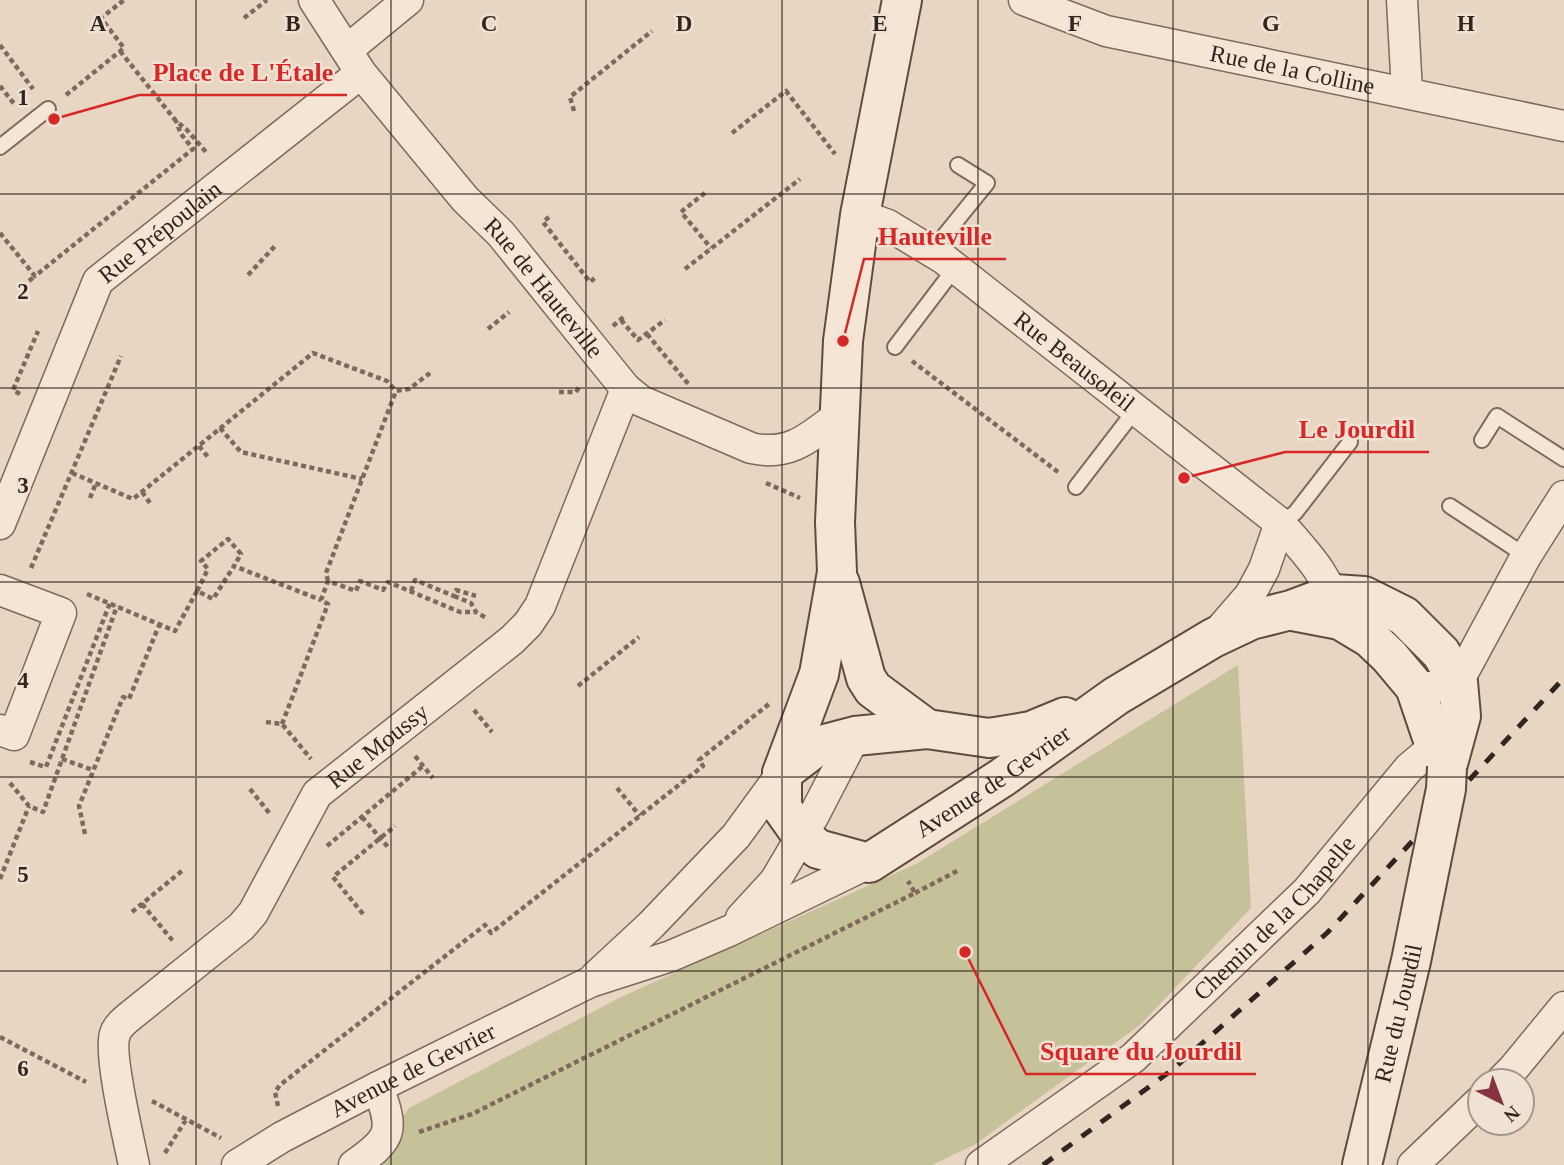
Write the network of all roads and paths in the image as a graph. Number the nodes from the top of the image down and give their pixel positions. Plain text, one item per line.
1 (124, 0) edge
2 (314, 0) edge
3 (408, 0) edge
4 (902, 0) edge
5 (1024, 0) edge
6 (1402, 0) edge
7 (265, 1) edge
8 (244, 18) dead end
9 (652, 31) dead end
10 (0, 45) edge
11 (120, 51) junction
12 (354, 61) junction
13 (1406, 92) junction
14 (48, 109) junction
15 (574, 111) dead end
16 (176, 121) junction
17 (1564, 126) edge
18 (732, 133) dead end
19 (0, 147) edge
20 (198, 158) dead end
21 (958, 165) dead end
22 (867, 173) junction
23 (800, 179) dead end
24 (705, 193) dead end
25 (860, 215) junction
26 (549, 217) dead end
27 (0, 233) edge
28 (275, 246) dead end
29 (711, 248) junction
30 (931, 252) junction
31 (956, 268) junction
32 (685, 269) dead end
33 (248, 275) dead end
34 (35, 276) junction
35 (596, 277) dead end
36 (29, 281) dead end
37 (590, 282) junction
38 (589, 290) dead end
39 (509, 312) dead end
40 (626, 315) dead end
41 (621, 320) junction
42 (665, 320) dead end
43 (616, 324) dead end
44 (488, 329) dead end
45 (38, 331) dead end
46 (647, 334) junction
47 (895, 348) joint
48 (121, 356) dead end
49 (430, 373) dead end
50 (681, 376) dead end
51 (579, 385) dead end
52 (626, 389) junction
53 (396, 391) junction
54 (17, 392) dead end
55 (559, 392) dead end
56 (1136, 410) junction
57 (839, 415) junction
58 (220, 428) junction
59 (1482, 440) dead end
60 (1350, 442) dead end
61 (199, 446) junction
62 (208, 457) dead end
63 (1564, 459) edge
64 (72, 473) junction
65 (362, 479) junction
66 (96, 483) junction
67 (1076, 487) joint
68 (142, 492) junction
69 (1564, 496) edge
70 (90, 498) dead end
71 (150, 503) dead end
72 (1450, 506) dead end
73 (1280, 523) junction
74 (0, 524) edge
75 (1525, 556) junction
76 (234, 566) junction
77 (30, 571) dead end
78 (837, 572) junction
79 (328, 580) junction
80 (76, 589) dead end
81 (0, 590) edge
82 (197, 591) junction
83 (411, 591) junction
84 (454, 596) junction
85 (476, 596) dead end
86 (321, 600) junction
87 (110, 603) junction
88 (471, 603) dead end
89 (117, 606) junction
90 (1337, 607) junction
91 (476, 612) dead end
92 (160, 623) junction
93 (639, 637) dead end
94 (1213, 638) junction
95 (1458, 682) junction
96 (578, 686) dead end
97 (1415, 687) junction
98 (873, 689) junction
99 (811, 692) junction
100 (1116, 696) junction
101 (266, 722) dead end
102 (282, 724) junction
103 (927, 729) junction
104 (0, 730) edge
105 (855, 736) junction
106 (1446, 750) junction
107 (24, 759) dead end
108 (62, 759) junction
109 (423, 766) dead end
110 (93, 770) junction
111 (782, 773) junction
112 (330, 781) junction
113 (10, 783) dead end
114 (617, 788) dead end
115 (250, 789) dead end
116 (29, 806) junction
117 (270, 814) dead end
118 (640, 816) junction
119 (362, 817) junction
120 (396, 826) dead end
121 (85, 834) dead end
122 (295, 835) junction
123 (802, 836) junction
124 (380, 839) junction
125 (388, 847) dead end
126 (879, 857) junction
127 (183, 870) dead end
128 (959, 870) dead end
129 (0, 879) edge
130 (915, 893) junction
131 (142, 904) junction
132 (132, 912) dead end
133 (363, 914) dead end
134 (729, 931) junction
135 (171, 939) dead end
136 (590, 982) junction
137 (1564, 1007) edge
138 (0, 1037) edge
139 (1516, 1067) edge
140 (118, 1083) junction
141 (378, 1087) junction
142 (1466, 1114) edge
143 (292, 1132) junction
144 (220, 1135) dead end
145 (379, 1146) junction
146 (134, 1165) edge
147 (158, 1165) edge
148 (237, 1165) edge
149 (354, 1165) edge
150 (981, 1165) edge
151 (1362, 1165) edge
152 (1413, 1165) edge

1 - 11 path
2 - 12 street, Rue de Hauteville
3 - 12 street, Rue Prépoulain
4 - 22 street, Avenue de Gevrier
5 - 13 street, Rue de la Colline
6 - 13 street
7 - 8 path
9 - 15 path
10 - 14 path
11 - 14 path
11 - 16 path
12 - 52 street, Rue de Hauteville
12 - 74 street, Rue Prépoulain
13 - 17 street, Rue de la Colline
14 - 19 lane
16 - 20 path
16 - 34 path
18 - 22 path
21 - 30 lane
22 - 25 street, Avenue de Gevrier
23 - 29 path
24 - 29 path
25 - 30 street, Rue Beausoleil
25 - 57 street, Avenue de Gevrier
26 - 37 path
27 - 34 path
28 - 33 path
29 - 32 path
30 - 31 street, Rue Beausoleil
31 - 47 lane
31 - 56 street, Rue Beausoleil
34 - 36 path
35 - 37 path
37 - 38 path
39 - 44 path
40 - 41 path
41 - 43 path
41 - 46 path
42 - 46 path
45 - 54 path
46 - 50 path
47 - 67 path
48 - 64 path
49 - 53 path
51 - 55 path
52 - 57 street, Rue de Hauteville
52 - 112 street, Rue Moussy
53 - 58 path
53 - 65 path
56 - 67 lane
56 - 73 street, Rue Beausoleil
57 - 78 street, Avenue de Gevrier
58 - 61 path
58 - 65 path
59 - 63 lane
60 - 73 lane
61 - 62 path
61 - 68 path
64 - 66 path
64 - 77 path
65 - 79 path
66 - 68 path
66 - 70 path
68 - 71 path
69 - 75 street
72 - 75 lane
73 - 90 street, Rue Beausoleil
73 - 94 street
75 - 95 street
76 - 82 path
76 - 82 path
76 - 86 path
78 - 98 street, Avenue de Gevrier
78 - 99 street, Avenue de Gevrier
79 - 83 path
79 - 86 path
80 - 87 path
81 - 104 street
82 - 92 path
83 - 84 path
83 - 91 path
84 - 85 path
84 - 88 path
86 - 102 path
87 - 89 path
87 - 107 path
89 - 92 path
89 - 108 path
90 - 94 street, Avenue de Gevrier
90 - 95 street, Avenue de Gevrier
90 - 97 street, Avenue de Gevrier
92 - 110 path
93 - 96 path
94 - 100 street, Avenue de Gevrier
95 - 97 street
95 - 106 street
97 - 106 street
98 - 103 street, Avenue de Gevrier
98 - 105 street, Avenue de Gevrier
99 - 111 street, Avenue de Gevrier
99 - 118 path
100 - 103 street, Avenue de Gevrier
100 - 126 street, Avenue de Gevrier
101 - 102 path
102 - 112 path
103 - 105 street, Avenue de Gevrier
105 - 111 street, Avenue de Gevrier
105 - 123 street, Avenue de Gevrier
106 - 150 street, Chemin de la Chapelle
106 - 151 street, Rue du Jourdil, bridge
108 - 110 path
108 - 116 path
109 - 119 path
110 - 121 path
111 - 123 street, Avenue de Gevrier
111 - 136 street, Avenue de Gevrier
112 - 122 street, Rue Moussy
113 - 116 path
114 - 118 path
115 - 117 path
116 - 129 path
118 - 143 path
119 - 122 path
119 - 124 path
120 - 124 path
122 - 140 street, Rue Moussy
123 - 126 street, Avenue de Gevrier
123 - 134 street, Avenue de Gevrier
124 - 125 path
124 - 133 path
126 - 130 path
126 - 134 street, Avenue de Gevrier
127 - 131 path
128 - 130 path
130 - 145 path
131 - 132 path
131 - 135 path
134 - 136 street, Avenue de Gevrier
136 - 141 street, Avenue de Gevrier
137 - 139 street
138 - 140 path
140 - 146 street, Rue Moussy
141 - 143 street, Avenue de Gevrier
141 - 145 street
142 - 152 street
143 - 148 street, Avenue de Gevrier
144 - 147 path
145 - 149 street

